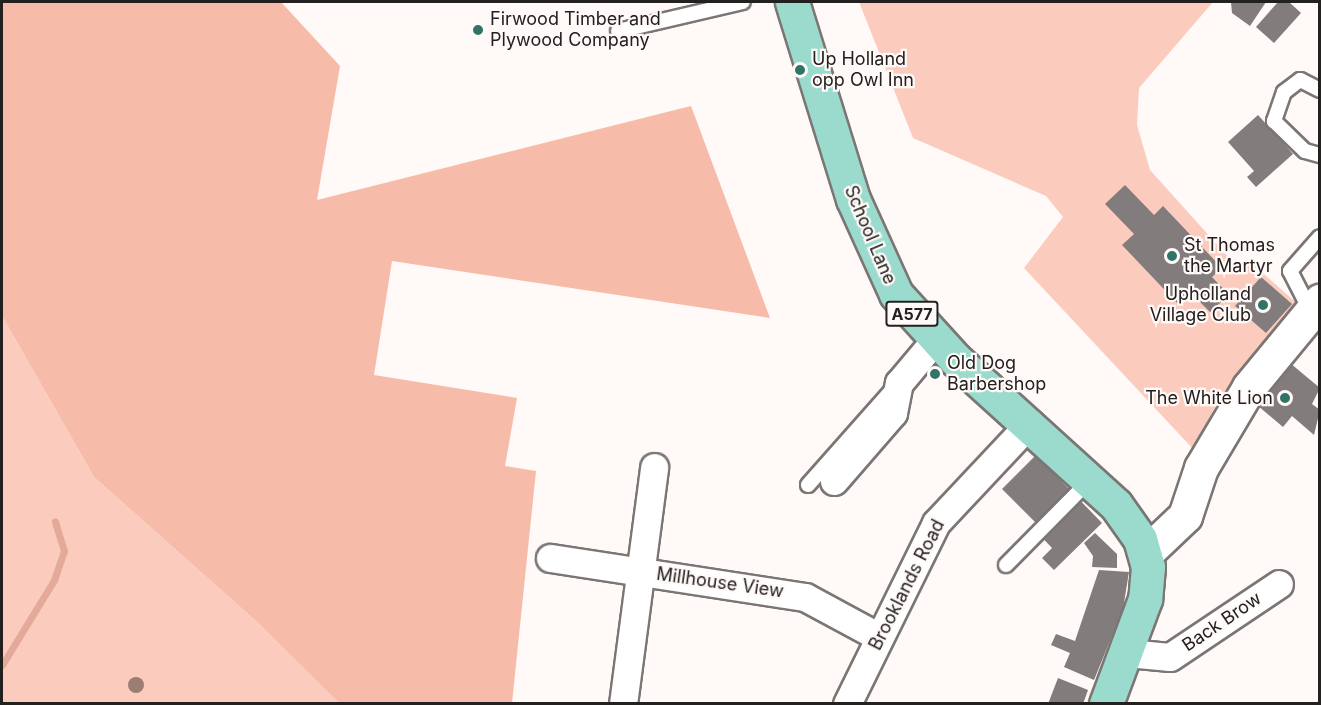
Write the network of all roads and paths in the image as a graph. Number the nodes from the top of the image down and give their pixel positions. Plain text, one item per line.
1 (743, 2) edge
2 (792, 2) edge
3 (618, 31) dead end
4 (1320, 90) edge
5 (1320, 156) edge
6 (1320, 237) edge
7 (1315, 306) edge
8 (935, 340) junction
9 (899, 383) junction
10 (1029, 423) junction
11 (654, 467) dead end
12 (1090, 480) junction
13 (834, 481) dead end
14 (808, 485) dead end
15 (1146, 553) junction
16 (550, 558) dead end
17 (1006, 565) dead end
18 (642, 572) junction
19 (1279, 584) dead end
20 (879, 638) junction
21 (1127, 653) junction
22 (622, 704) edge
23 (848, 704) edge
24 (1106, 704) edge

1 - 3 lane
2 - 8 main road, School Lane / A577
4 - 5 lane
6 - 7 lane
7 - 15 street
8 - 9 street
8 - 10 main road, School Lane / A577
9 - 13 street
9 - 14 lane
10 - 12 main road, School Lane / A577
10 - 20 street, Brooklands Road
11 - 18 street
12 - 15 main road, School Lane / A577
12 - 17 lane
15 - 21 main road
16 - 18 street, Millhouse View
18 - 20 street, Millhouse View
18 - 22 street
19 - 21 street, Back Brow
20 - 23 street, Brooklands Road
21 - 24 main road

